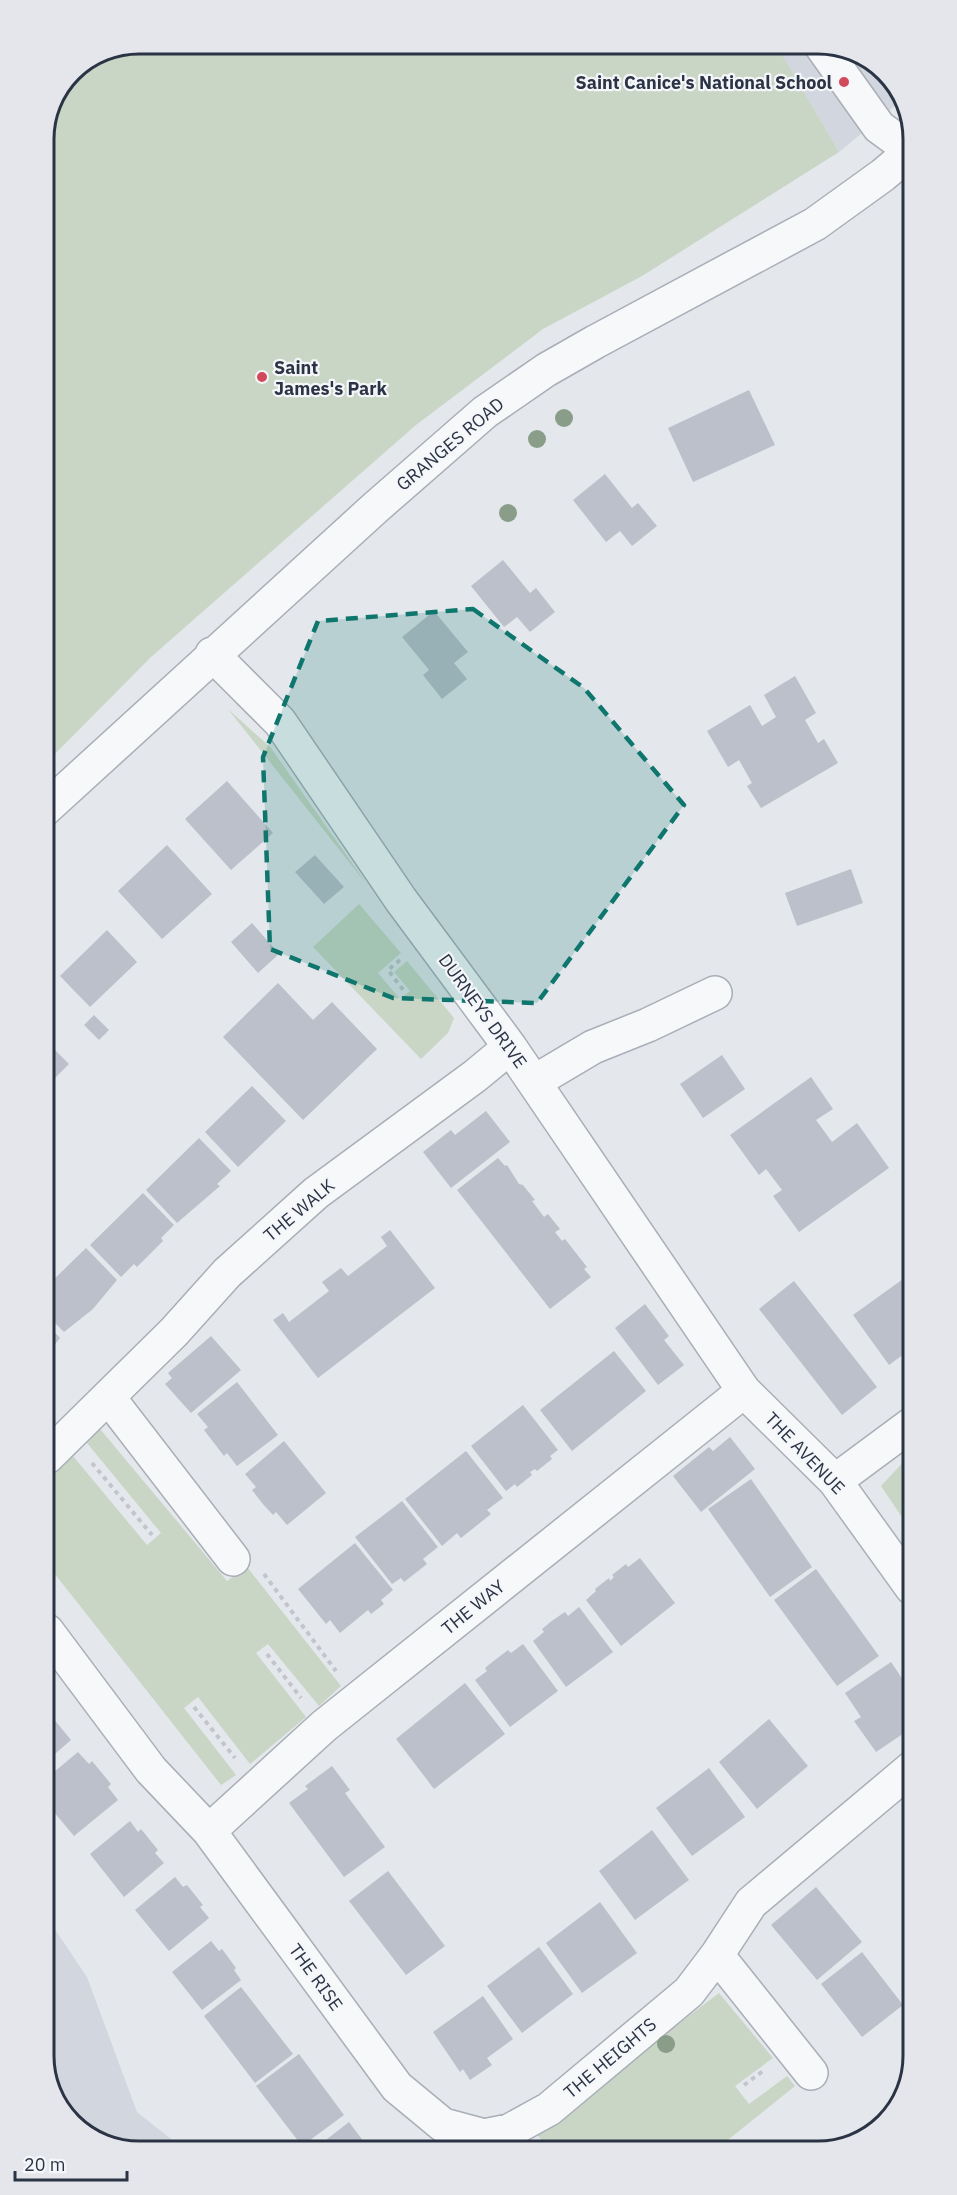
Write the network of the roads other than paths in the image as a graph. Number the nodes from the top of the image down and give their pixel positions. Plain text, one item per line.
1 (828, 55) edge
2 (903, 146) edge
3 (903, 157) edge
4 (212, 654) junction
5 (54, 801) edge
6 (715, 993) dead end
7 (510, 1047) junction
8 (534, 1082) junction
9 (740, 1386) junction
10 (109, 1398) junction
11 (903, 1431) edge
12 (58, 1446) edge
13 (835, 1481) junction
14 (233, 1559) road end
15 (903, 1575) edge
16 (54, 1639) edge
17 (903, 1775) edge
18 (209, 1831) junction
19 (717, 1955) junction
20 (811, 2073) dead end
21 (516, 2140) edge

1 - 2 street
3 - 4 street, GRANGES ROAD
4 - 5 street, GRANGES ROAD
4 - 7 street, DURNEYS DRIVE
6 - 8 street
7 - 8 street, DURNEYS DRIVE
7 - 10 street, THE WALK
8 - 9 street, DURNEYS DRIVE
9 - 13 street, THE AVENUE
9 - 18 street, THE WAY
10 - 12 street, THE WALK
10 - 14 street
11 - 13 street
13 - 15 street, THE AVENUE
16 - 18 street, THE RISE
17 - 19 street, THE HEIGHTS
18 - 21 street, THE RISE
19 - 20 street
19 - 21 street, THE HEIGHTS

